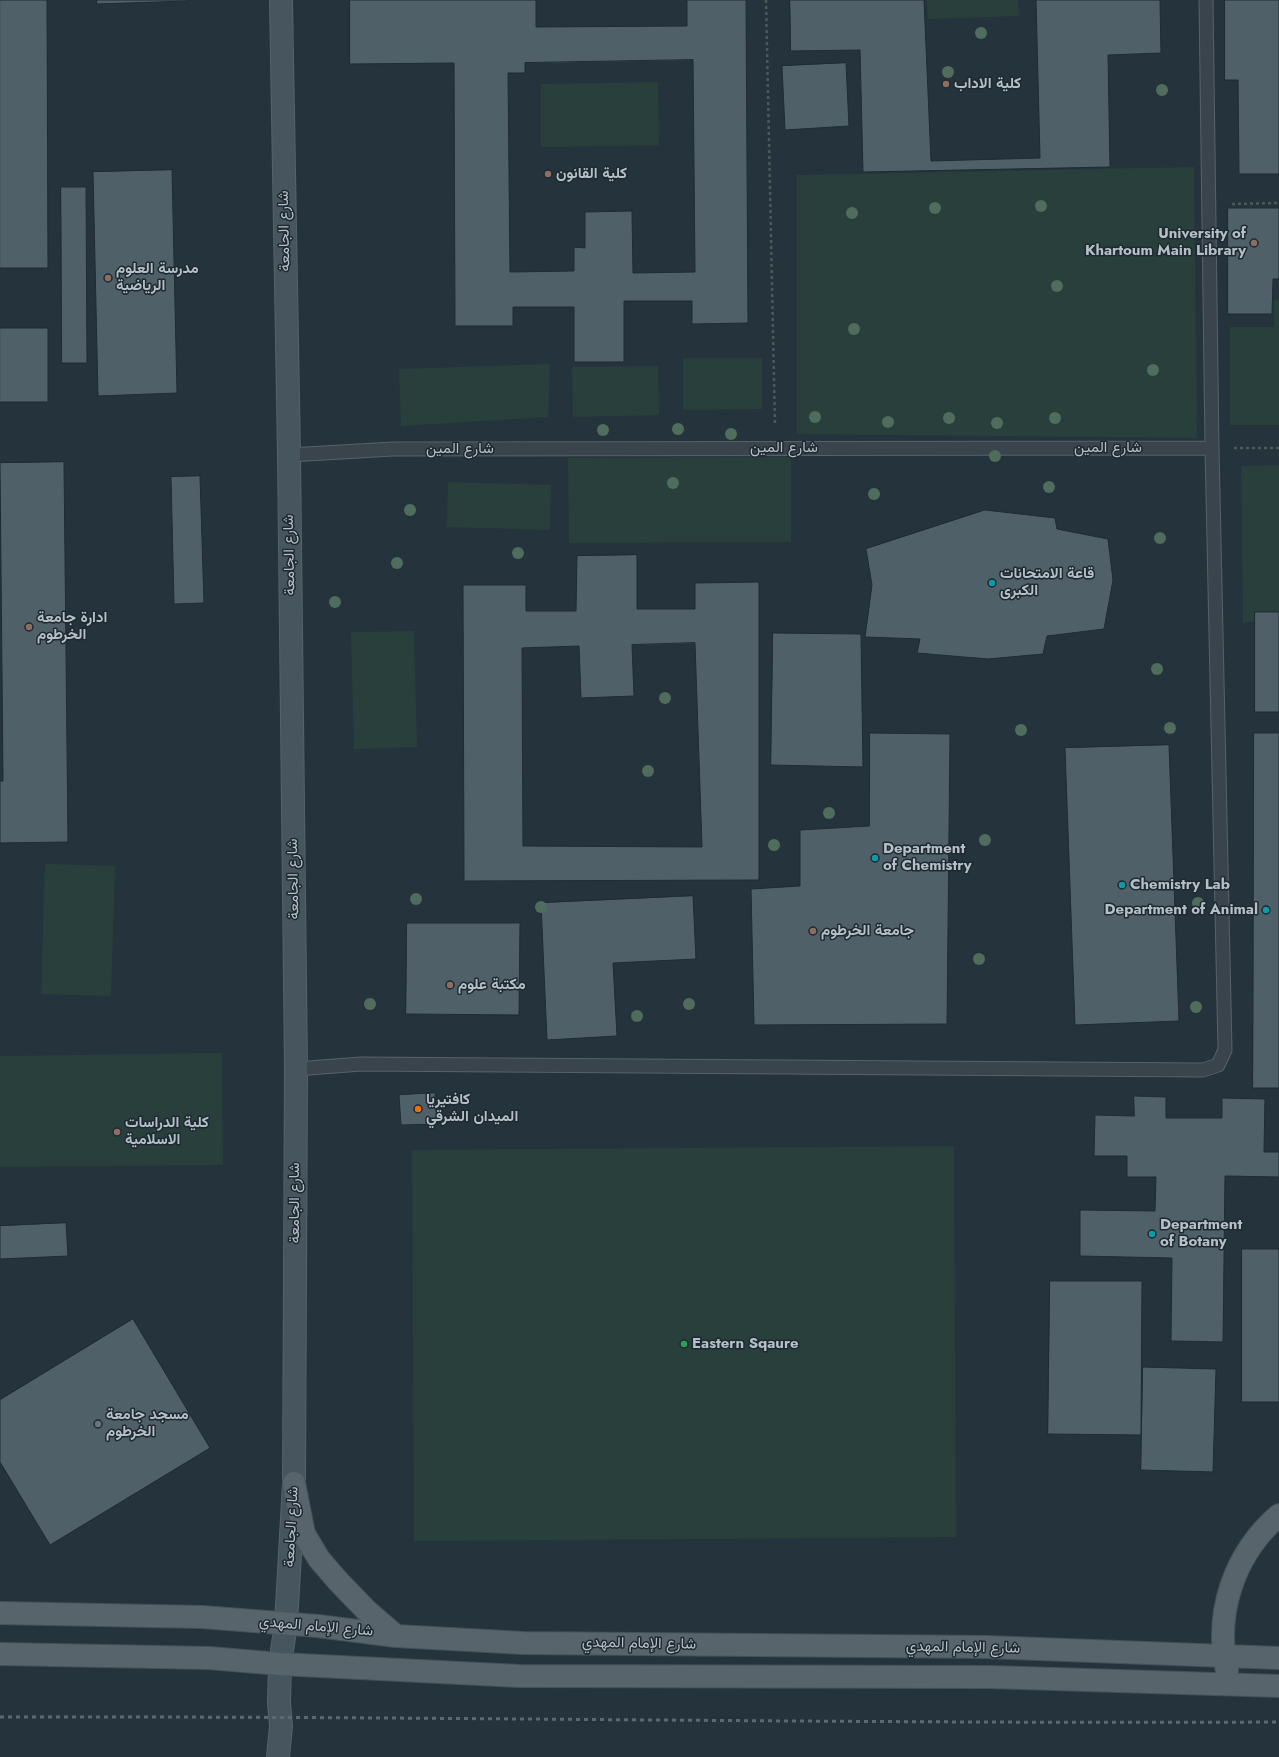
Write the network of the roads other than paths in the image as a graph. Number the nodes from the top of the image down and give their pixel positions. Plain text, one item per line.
1 (281, 0) edge
2 (1206, 0) edge
3 (1212, 448) junction
4 (289, 455) junction
5 (296, 1069) junction
6 (294, 1483) junction
7 (1279, 1515) edge
8 (0, 1613) edge
9 (286, 1624) junction
10 (396, 1636) junction
11 (0, 1654) edge
12 (1224, 1656) junction
13 (1279, 1658) edge
14 (280, 1664) junction
15 (1230, 1684) junction
16 (1279, 1686) edge
17 (278, 1757) edge

1 - 4 main road, شارع الجامعة
2 - 3 lane
3 - 4 lane, شارع المين
3 - 5 lane
4 - 5 main road, شارع الجامعة
5 - 6 main road, شارع الجامعة
6 - 9 main road, شارع الجامعة
6 - 10 main road
7 - 12 main road
8 - 9 main road, شارع الإمام المهدي
9 - 10 main road, شارع الإمام المهدي
9 - 14 main road, شارع الجامعة
10 - 12 main road, شارع الإمام المهدي
11 - 14 main road, شارع الإمام المهدي
12 - 13 main road, شارع الإمام المهدي
12 - 15 main road
14 - 15 main road, شارع الإمام المهدي
14 - 17 main road, شارع الجامعة
15 - 16 main road, شارع الإمام المهدي

